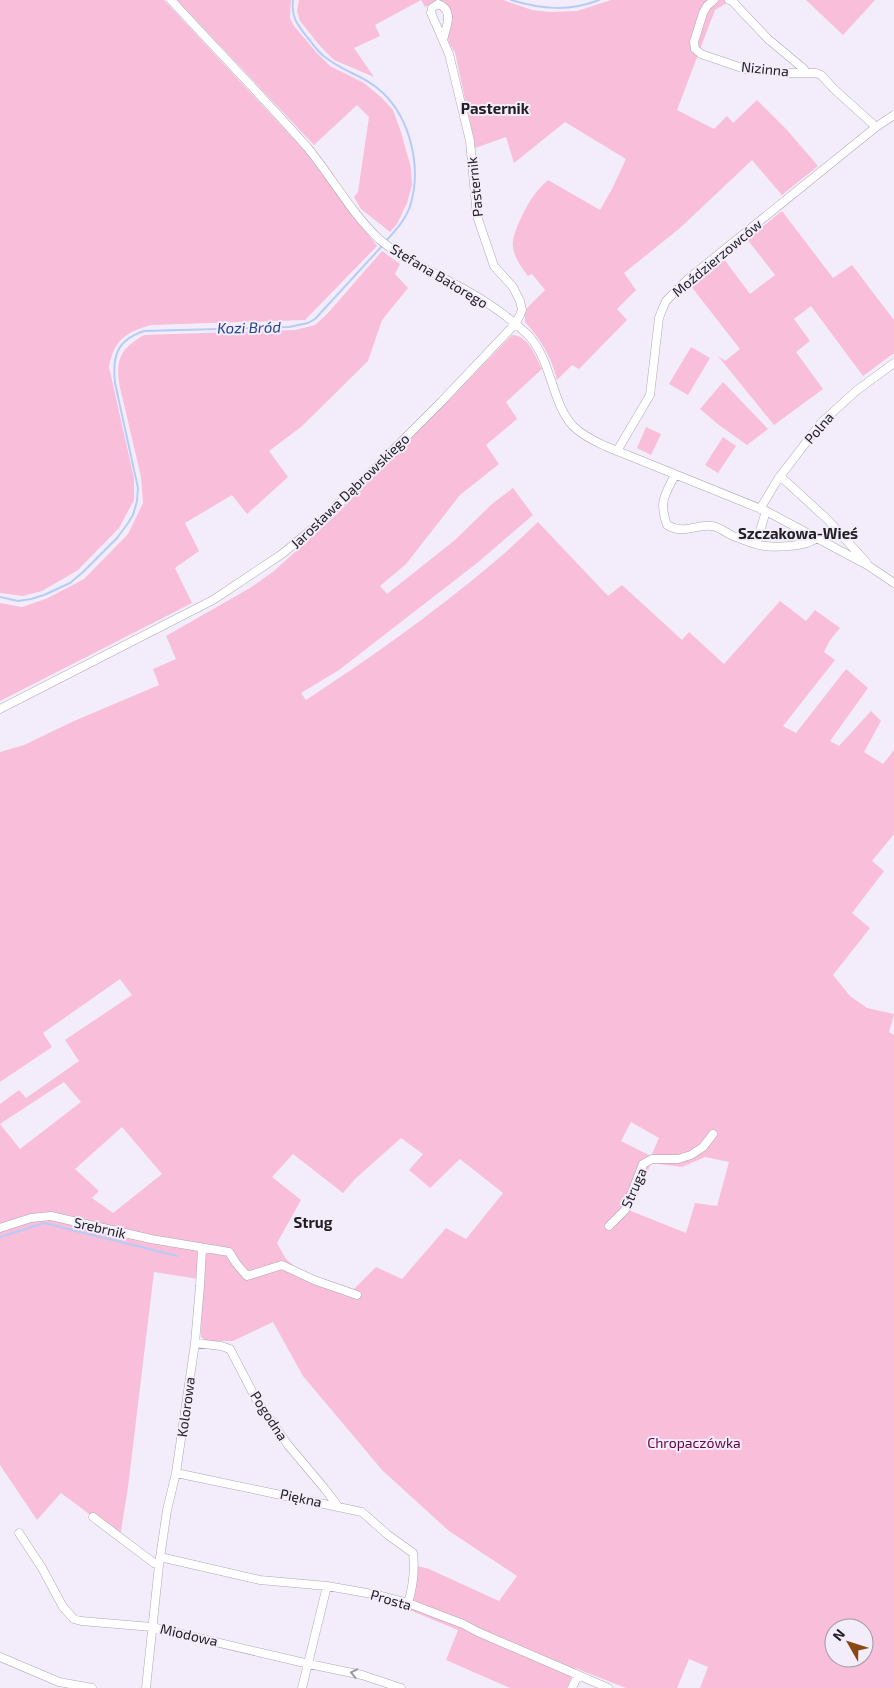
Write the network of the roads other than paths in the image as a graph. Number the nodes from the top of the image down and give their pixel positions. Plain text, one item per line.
1 (171, 0) edge
2 (714, 0) edge
3 (729, 0) edge
4 (443, 40) dead end
5 (804, 72) junction
6 (894, 114) edge
7 (876, 127) junction
8 (515, 324) junction
9 (894, 362) edge
10 (617, 451) junction
11 (675, 475) junction
12 (780, 476) junction
13 (763, 510) junction
14 (816, 538) junction
15 (756, 544) junction
16 (869, 566) junction
17 (894, 583) edge
18 (0, 709) edge
19 (714, 1134) dead end
20 (609, 1226) dead end
21 (0, 1228) edge
22 (202, 1248) junction
23 (357, 1295) dead end
24 (195, 1343) junction
25 (176, 1472) junction
26 (337, 1505) junction
27 (93, 1516) dead end
28 (19, 1533) dead end
29 (160, 1561) junction
30 (327, 1586) junction
31 (408, 1603) junction
32 (152, 1627) junction
33 (0, 1657) edge
34 (309, 1664) junction
35 (578, 1675) junction
36 (92, 1688) edge
37 (146, 1688) edge
38 (302, 1688) edge
39 (401, 1688) edge
40 (572, 1688) edge
41 (608, 1688) edge

1 - 8 street, Stefana Batorego
2 - 5 street, Nizinna
3 - 5 street
4 - 8 street, Pasternik
5 - 7 street
6 - 7 street, Moździerzowców
7 - 10 street, Moździerzowców
8 - 10 street, Stefana Batorego
8 - 18 street, Jarosława Dąbrowskiego
9 - 12 street, Polna
10 - 11 street, Stefana Batorego
11 - 13 street, Stefana Batorego
11 - 15 street
12 - 13 street, Polna
12 - 16 street
13 - 14 street, Stefana Batorego
13 - 15 street, Polna
14 - 15 street
14 - 16 street, Stefana Batorego
16 - 17 street, Stefana Batorego
19 - 20 street, Struga
21 - 22 street, Srebrnik
22 - 23 street, Srebrnik
22 - 24 street, Kolorowa
24 - 25 street, Kolorowa
24 - 26 street, Pogodna
25 - 26 street, Piękna
25 - 29 street, Kolorowa
26 - 31 street, Piękna
27 - 29 street
28 - 32 street, Miodowa
29 - 30 street, Prosta
29 - 32 street, Kolorowa
30 - 31 street, Prosta
30 - 34 street
31 - 35 street, Prosta
32 - 34 street, Miodowa
32 - 37 street, Kolorowa
33 - 36 street
34 - 38 street
39 -> 34 street, Miodowa
35 - 40 street
35 - 41 street, Prosta

